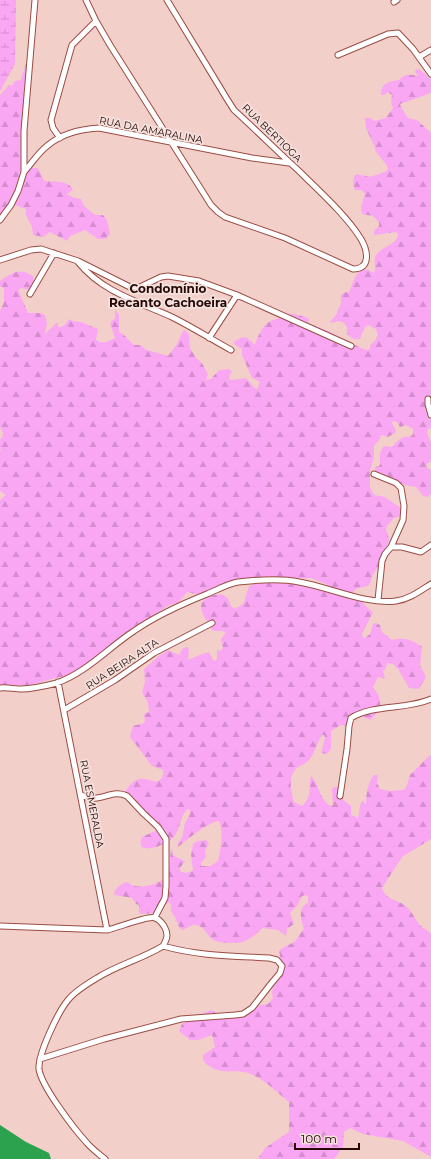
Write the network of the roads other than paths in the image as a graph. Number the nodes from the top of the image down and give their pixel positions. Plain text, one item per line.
1 (35, 0) edge
2 (86, 0) edge
3 (167, 0) edge
4 (96, 21) junction
5 (431, 50) edge
6 (338, 55) dead end
7 (419, 57) junction
8 (431, 74) edge
9 (60, 138) junction
10 (172, 143) junction
11 (289, 163) junction
12 (24, 172) junction
13 (0, 220) edge
14 (54, 253) junction
15 (0, 260) edge
16 (78, 261) junction
17 (30, 294) dead end
18 (237, 295) junction
19 (209, 338) junction
20 (351, 346) dead end
21 (231, 350) dead end
22 (428, 399) dead end
23 (431, 415) edge
24 (374, 474) dead end
25 (431, 544) edge
26 (391, 547) junction
27 (431, 584) edge
28 (378, 600) junction
29 (212, 623) dead end
30 (58, 682) junction
31 (0, 688) edge
32 (431, 699) edge
33 (64, 710) junction
34 (81, 795) junction
35 (340, 796) dead end
36 (155, 917) junction
37 (0, 926) edge
38 (107, 930) junction
39 (163, 946) junction
40 (40, 1059) junction
41 (105, 1159) edge

1 - 12 street
2 - 4 street
3 - 11 street, RUA BERTIOGA
4 - 9 street
4 - 10 street
5 - 7 street
6 - 7 street
7 - 8 street
9 - 10 street, RUA DA AMARALINA
9 - 12 street, RUA DA AMARALINA
10 - 11 street, RUA DA AMARALINA
10 - 11 street, RUA BERTIOGA
12 - 13 street
14 - 15 street
14 - 16 street
14 - 17 street
16 - 18 street
16 - 19 street
18 - 19 street
18 - 20 street
19 - 21 street
22 - 23 street
24 - 26 street
25 - 26 street
26 - 28 street
27 - 28 street
28 - 30 street
29 - 33 street, RUA BEIRA ALTA
30 - 31 street
30 - 33 street, RUA ESMERALDA
32 - 35 street
33 - 34 street, RUA ESMERALDA
34 - 36 street
34 - 38 street, RUA ESMERALDA
36 - 38 street
36 - 39 street
37 - 38 street
39 - 40 street
39 - 40 street
40 - 41 street

